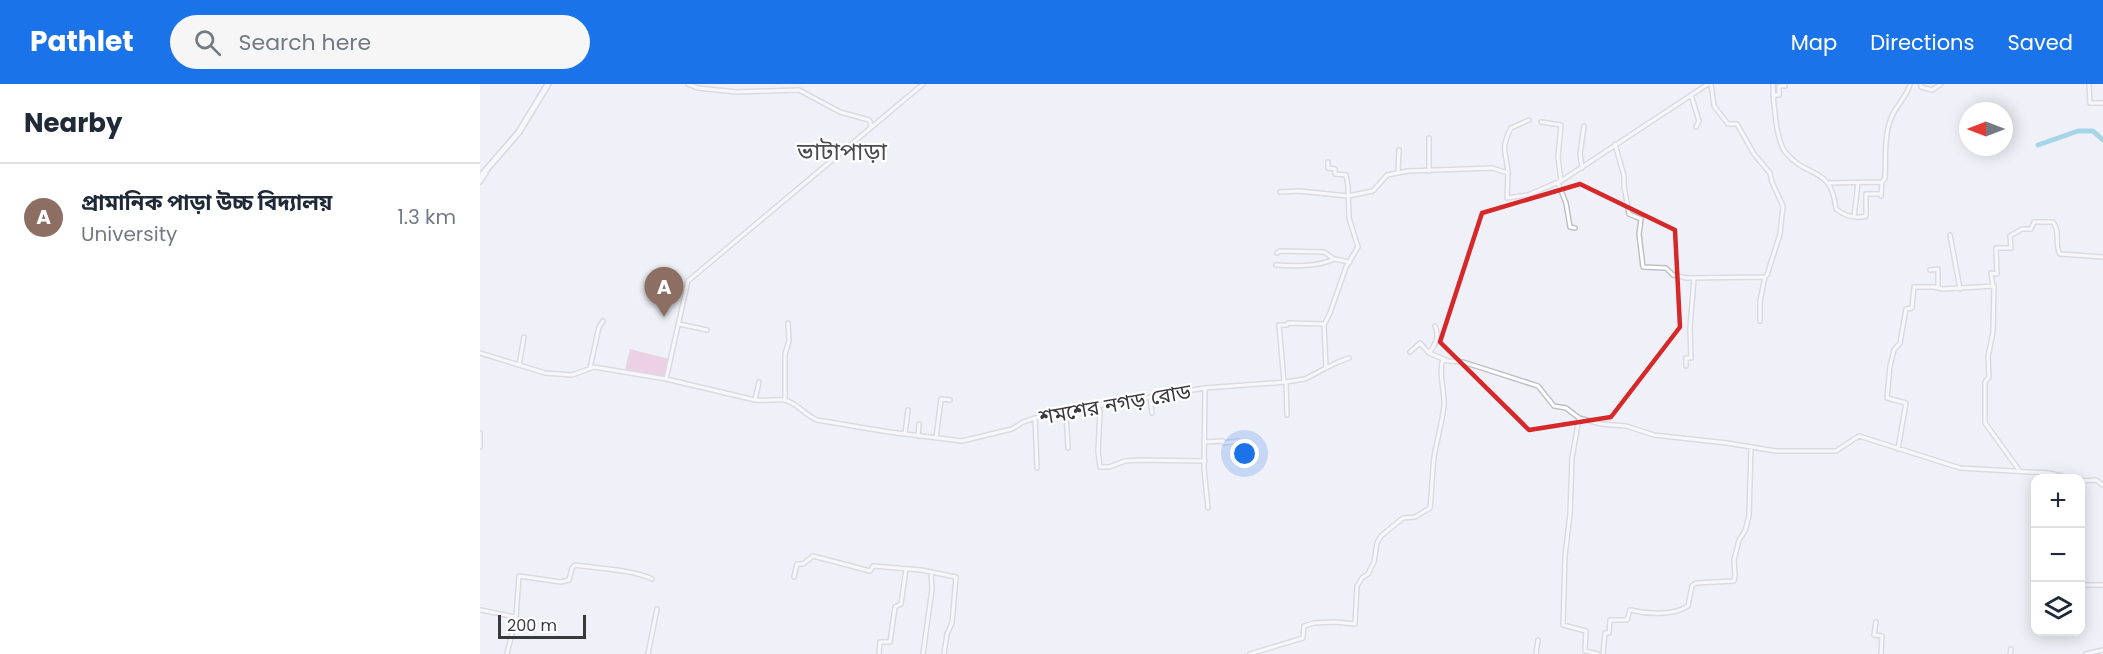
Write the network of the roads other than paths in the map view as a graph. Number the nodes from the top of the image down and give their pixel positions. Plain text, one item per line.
1 (548, 84) edge
2 (688, 84) edge
3 (923, 84) edge
4 (1709, 84) edge
5 (1773, 84) edge
6 (1785, 84) edge
7 (1910, 84) edge
8 (1921, 84) edge
9 (1941, 84) edge
10 (2089, 84) edge
11 (1692, 95) junction
12 (1773, 95) junction
13 (2103, 103) edge
14 (1529, 120) dead end
15 (1541, 122) dead end
16 (1584, 126) dead end
17 (1696, 127) dead end
18 (869, 130) junction
19 (1429, 138) dead end
20 (1616, 144) junction
21 (1398, 150) dead end
22 (1328, 162) dead end
23 (1582, 168) junction
24 (488, 169) junction
25 (1429, 171) junction
26 (1398, 172) junction
27 (1508, 173) junction
28 (480, 177) edge
29 (480, 182) edge
30 (1559, 182) junction
31 (1858, 182) junction
32 (1882, 182) junction
33 (1830, 183) junction
34 (1280, 192) dead end
35 (1348, 196) junction
36 (1854, 217) junction
37 (1575, 228) dead end
38 (1950, 235) dead end
39 (1277, 253) dead end
40 (2103, 257) edge
41 (1334, 259) junction
42 (1350, 262) junction
43 (1276, 266) dead end
44 (1930, 270) dead end
45 (1765, 277) junction
46 (1694, 278) junction
47 (1993, 286) junction
48 (1938, 288) junction
49 (1960, 288) junction
50 (603, 321) dead end
51 (1760, 321) dead end
52 (678, 323) junction
53 (788, 323) dead end
54 (1325, 324) junction
55 (1435, 326) dead end
56 (708, 330) dead end
57 (524, 337) dead end
58 (1410, 352) dead end
59 (480, 353) edge
60 (1429, 353) junction
61 (1349, 358) dead end
62 (1443, 359) junction
63 (519, 365) junction
64 (1686, 366) dead end
65 (590, 368) junction
66 (1325, 369) junction
67 (666, 379) junction
68 (759, 382) dead end
69 (1285, 382) junction
70 (1205, 388) junction
71 (1150, 397) junction
72 (755, 400) junction
73 (785, 400) junction
74 (950, 400) dead end
75 (1098, 406) junction
76 (908, 410) dead end
77 (1066, 411) junction
78 (1152, 413) dead end
79 (1287, 415) dead end
80 (1035, 418) junction
81 (1579, 418) junction
82 (919, 424) dead end
83 (480, 433) edge
84 (905, 434) junction
85 (918, 436) junction
86 (936, 438) junction
87 (1238, 441) dead end
88 (1204, 442) junction
89 (480, 447) edge
90 (1751, 447) junction
91 (1068, 448) dead end
92 (1898, 449) junction
93 (1205, 461) junction
94 (1037, 468) dead end
95 (2019, 470) junction
96 (2041, 474) edge
97 (2085, 481) edge
98 (2103, 485) edge
99 (1208, 508) dead end
100 (906, 569) junction
101 (931, 572) junction
102 (794, 578) dead end
103 (652, 579) dead end
104 (2085, 585) edge
105 (2103, 585) edge
106 (657, 609) dead end
107 (480, 610) edge
108 (516, 617) junction
109 (1876, 622) dead end
110 (1538, 640) dead end
111 (2103, 651) edge
112 (1584, 652) edge
113 (507, 654) edge
114 (648, 654) edge
115 (879, 654) edge
116 (924, 654) edge
117 (944, 654) edge
118 (1250, 654) edge
119 (1536, 654) edge
120 (1600, 654) edge
121 (1881, 654) edge
122 (2086, 654) edge

1 - 24 main road
2 - 18 street
3 - 18 street
4 - 11 street
4 - 45 street
5 - 12 street
6 - 12 street
7 - 32 street
8 - 9 street
10 - 13 street
11 - 17 street
11 - 20 street
12 - 33 street
14 - 27 street
15 - 30 street
16 - 23 street
18 - 52 street
19 - 25 street
20 - 23 street
20 - 46 street
21 - 26 street
22 - 35 street
23 - 30 street
24 - 28 main road
24 - 29 street
25 - 26 street
25 - 27 street
26 - 35 street
27 - 30 street
30 - 37 street
31 - 32 street
31 - 33 street
31 - 36 street
32 - 36 street
33 - 36 street
34 - 35 street
35 - 42 street
38 - 49 street
39 - 41 street
40 - 47 street
41 - 42 street
41 - 43 street
42 - 54 street
44 - 48 street
45 - 46 street
45 - 51 street
46 - 64 street
47 - 49 street
47 - 95 street
48 - 49 street
48 - 92 street
50 - 65 street
52 - 56 street
52 - 67 street
53 - 73 street
54 - 66 street
54 - 69 street
55 - 60 street
57 - 63 street
58 - 60 street
59 - 63 street
60 - 62 street
61 - 66 street, শমশের নগড় রোড
62 - 81 street
62 - 118 street
63 - 65 street
65 - 67 street
66 - 69 street, শমশের নগড় রোড
67 - 72 street
68 - 72 street
69 - 70 street, শমশের নগড় রোড
69 - 79 street
70 - 71 street, শমশের নগড় রোড
70 - 88 street
71 - 75 street, শমশের নগড় রোড
71 - 78 street
72 - 73 street
73 - 84 street, শমশের নগড় রোড
74 - 86 street
75 - 77 street, শমশের নগড় রোড
75 - 93 street
76 - 84 street
77 - 80 street, শমশের নগড় রোড
77 - 91 street
80 - 86 street, শমশের নগড় রোড
80 - 94 street
81 - 90 street
81 - 112 street
82 - 85 street
83 - 89 street
84 - 85 street, শমশের নগড় রোড
85 - 86 street, শমশের নগড় রোড
87 - 88 street
88 - 93 street
90 - 92 street
90 - 120 street
92 - 95 street
93 - 99 street
95 - 96 street
97 - 98 street
100 - 101 street
100 - 102 street
100 - 115 street
101 - 116 street
101 - 117 street
103 - 108 street
104 - 105 street
106 - 114 street
107 - 108 street
108 - 113 street
109 - 121 street
110 - 119 street
111 - 122 street
112 - 120 street

